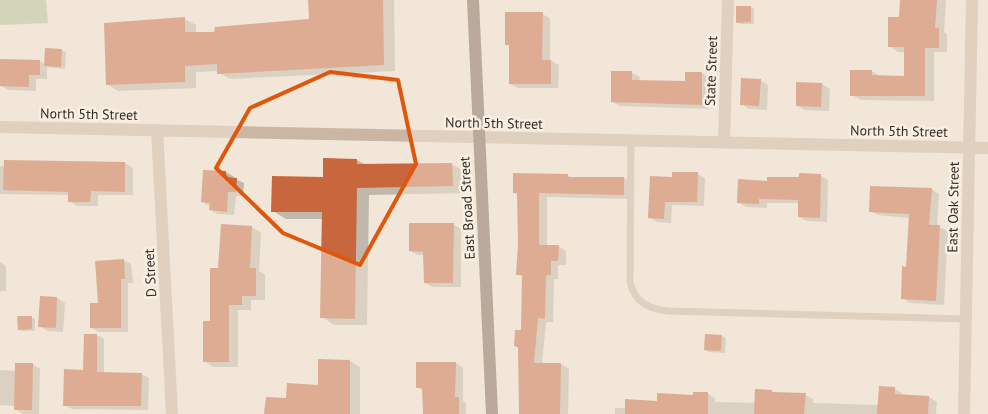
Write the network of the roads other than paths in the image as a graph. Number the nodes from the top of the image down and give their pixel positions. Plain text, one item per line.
1 (472, 0) edge
2 (728, 0) edge
3 (972, 0) edge
4 (0, 127) edge
5 (157, 130) junction
6 (479, 137) junction
7 (631, 140) junction
8 (724, 142) junction
9 (969, 148) junction
10 (988, 148) edge
11 (966, 318) junction
12 (172, 414) edge
13 (492, 414) edge
14 (964, 414) edge

1 - 6 main road, East Broad Street
2 - 8 street, State Street
3 - 9 street, East Oak Street
4 - 5 street, North 5th Street
5 - 6 street, North 5th Street
5 - 12 street, D Street
6 - 7 street, North 5th Street
6 - 13 main road, East Broad Street
7 - 8 street, North 5th Street
7 - 11 lane
8 - 9 street, North 5th Street
9 - 10 street, North 5th Street
9 - 11 street, East Oak Street
11 - 14 street, East Oak Street

